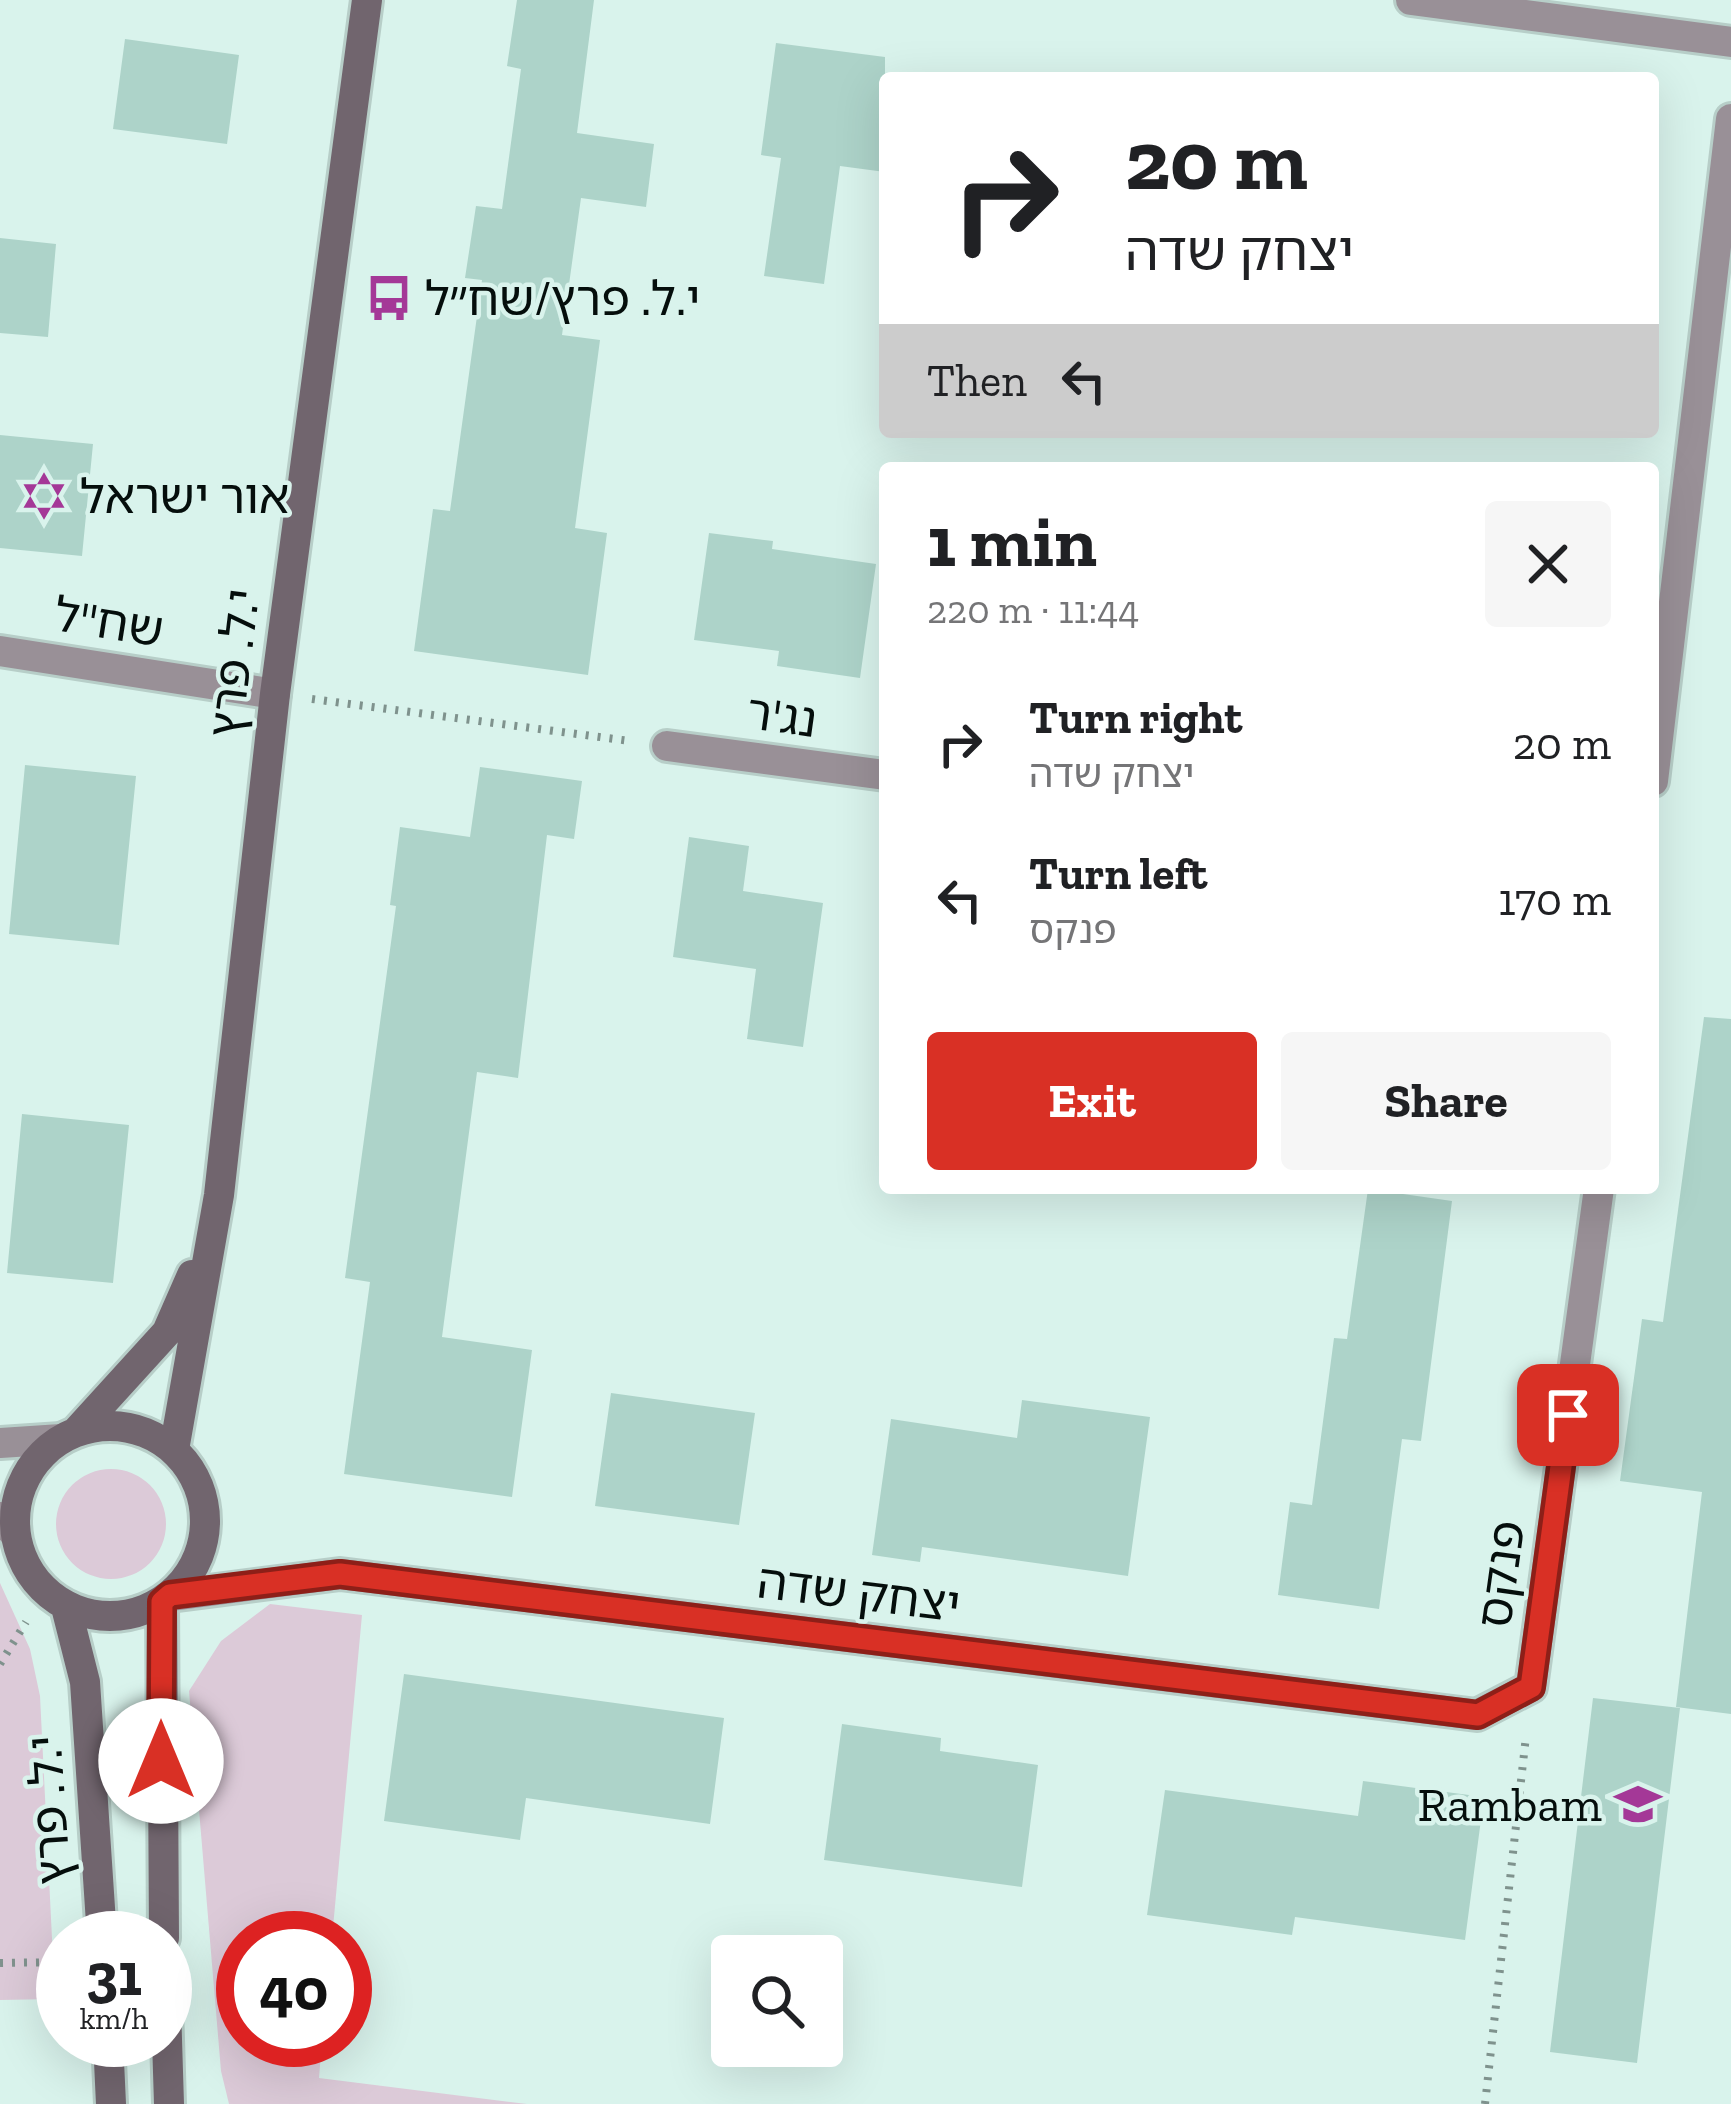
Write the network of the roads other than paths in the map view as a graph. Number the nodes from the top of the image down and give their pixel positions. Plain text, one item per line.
1 (368, 0) edge
2 (1411, 0) edge
3 (1731, 42) edge
4 (1731, 119) edge
5 (0, 651) edge
6 (275, 694) junction
7 (1659, 730) edge
8 (668, 746) road end
9 (879, 774) edge
10 (1598, 1194) edge
11 (219, 1195) junction
12 (69, 1436) junction
13 (0, 1443) edge
14 (174, 1450) junction
15 (8, 1526) edge
16 (166, 1599) junction
17 (66, 1607) junction
18 (1531, 1687) joint
19 (100, 1911) edge
20 (164, 1911) edge
21 (109, 2067) edge
22 (168, 2067) edge
23 (111, 2104) edge
24 (169, 2104) edge

1 - 6 street, י.ל. פרץ
2 - 3 street
4 - 7 street
5 - 6 street, שח"ל
6 - 11 street, י.ל. פרץ
8 - 9 street, נג'ר
10 - 18 street, פנקס
11 - 12 street, י.ל. פרץ
11 - 14 street, י.ל. פרץ
12 - 13 street
12 - 14 street
12 - 15 street
14 - 16 street
15 - 17 street
16 - 17 street
16 - 18 street, יצחק שדה
16 - 20 street
17 - 19 street, י.ל. פרץ
21 - 23 street
22 - 24 street

